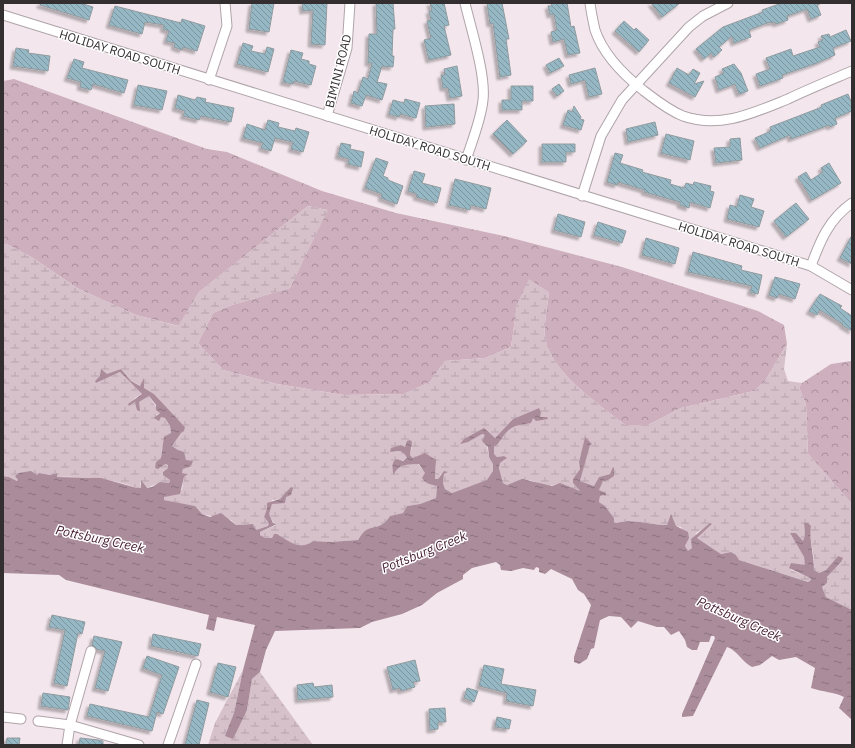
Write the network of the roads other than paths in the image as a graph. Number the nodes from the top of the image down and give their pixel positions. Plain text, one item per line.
1 (225, 3) edge
2 (350, 3) edge
3 (465, 3) edge
4 (590, 3) edge
5 (728, 3) edge
6 (3, 15) edge
7 (852, 71) edge
8 (209, 80) junction
9 (636, 85) junction
10 (327, 116) junction
11 (466, 160) junction
12 (582, 196) junction
13 (852, 203) edge
14 (811, 266) junction
15 (852, 290) edge
16 (91, 651) dead end
17 (196, 664) dead end
18 (3, 717) edge
19 (21, 719) dead end
20 (38, 721) dead end
21 (70, 725) junction
22 (67, 745) edge
23 (139, 745) edge
24 (168, 745) edge

1 - 8 street
2 - 10 street, BIMINI ROAD
3 - 11 street
4 - 9 street
5 - 9 street
6 - 8 street, HOLIDAY ROAD SOUTH
7 - 9 street
8 - 10 street, HOLIDAY ROAD SOUTH
9 - 12 street
10 - 11 street, HOLIDAY ROAD SOUTH
11 - 12 street, HOLIDAY ROAD SOUTH
12 - 14 street, HOLIDAY ROAD SOUTH
13 - 14 street
14 - 15 street, HOLIDAY ROAD SOUTH
16 - 21 street
17 - 24 street
18 - 19 street
20 - 21 street
21 - 22 street
21 - 23 street

